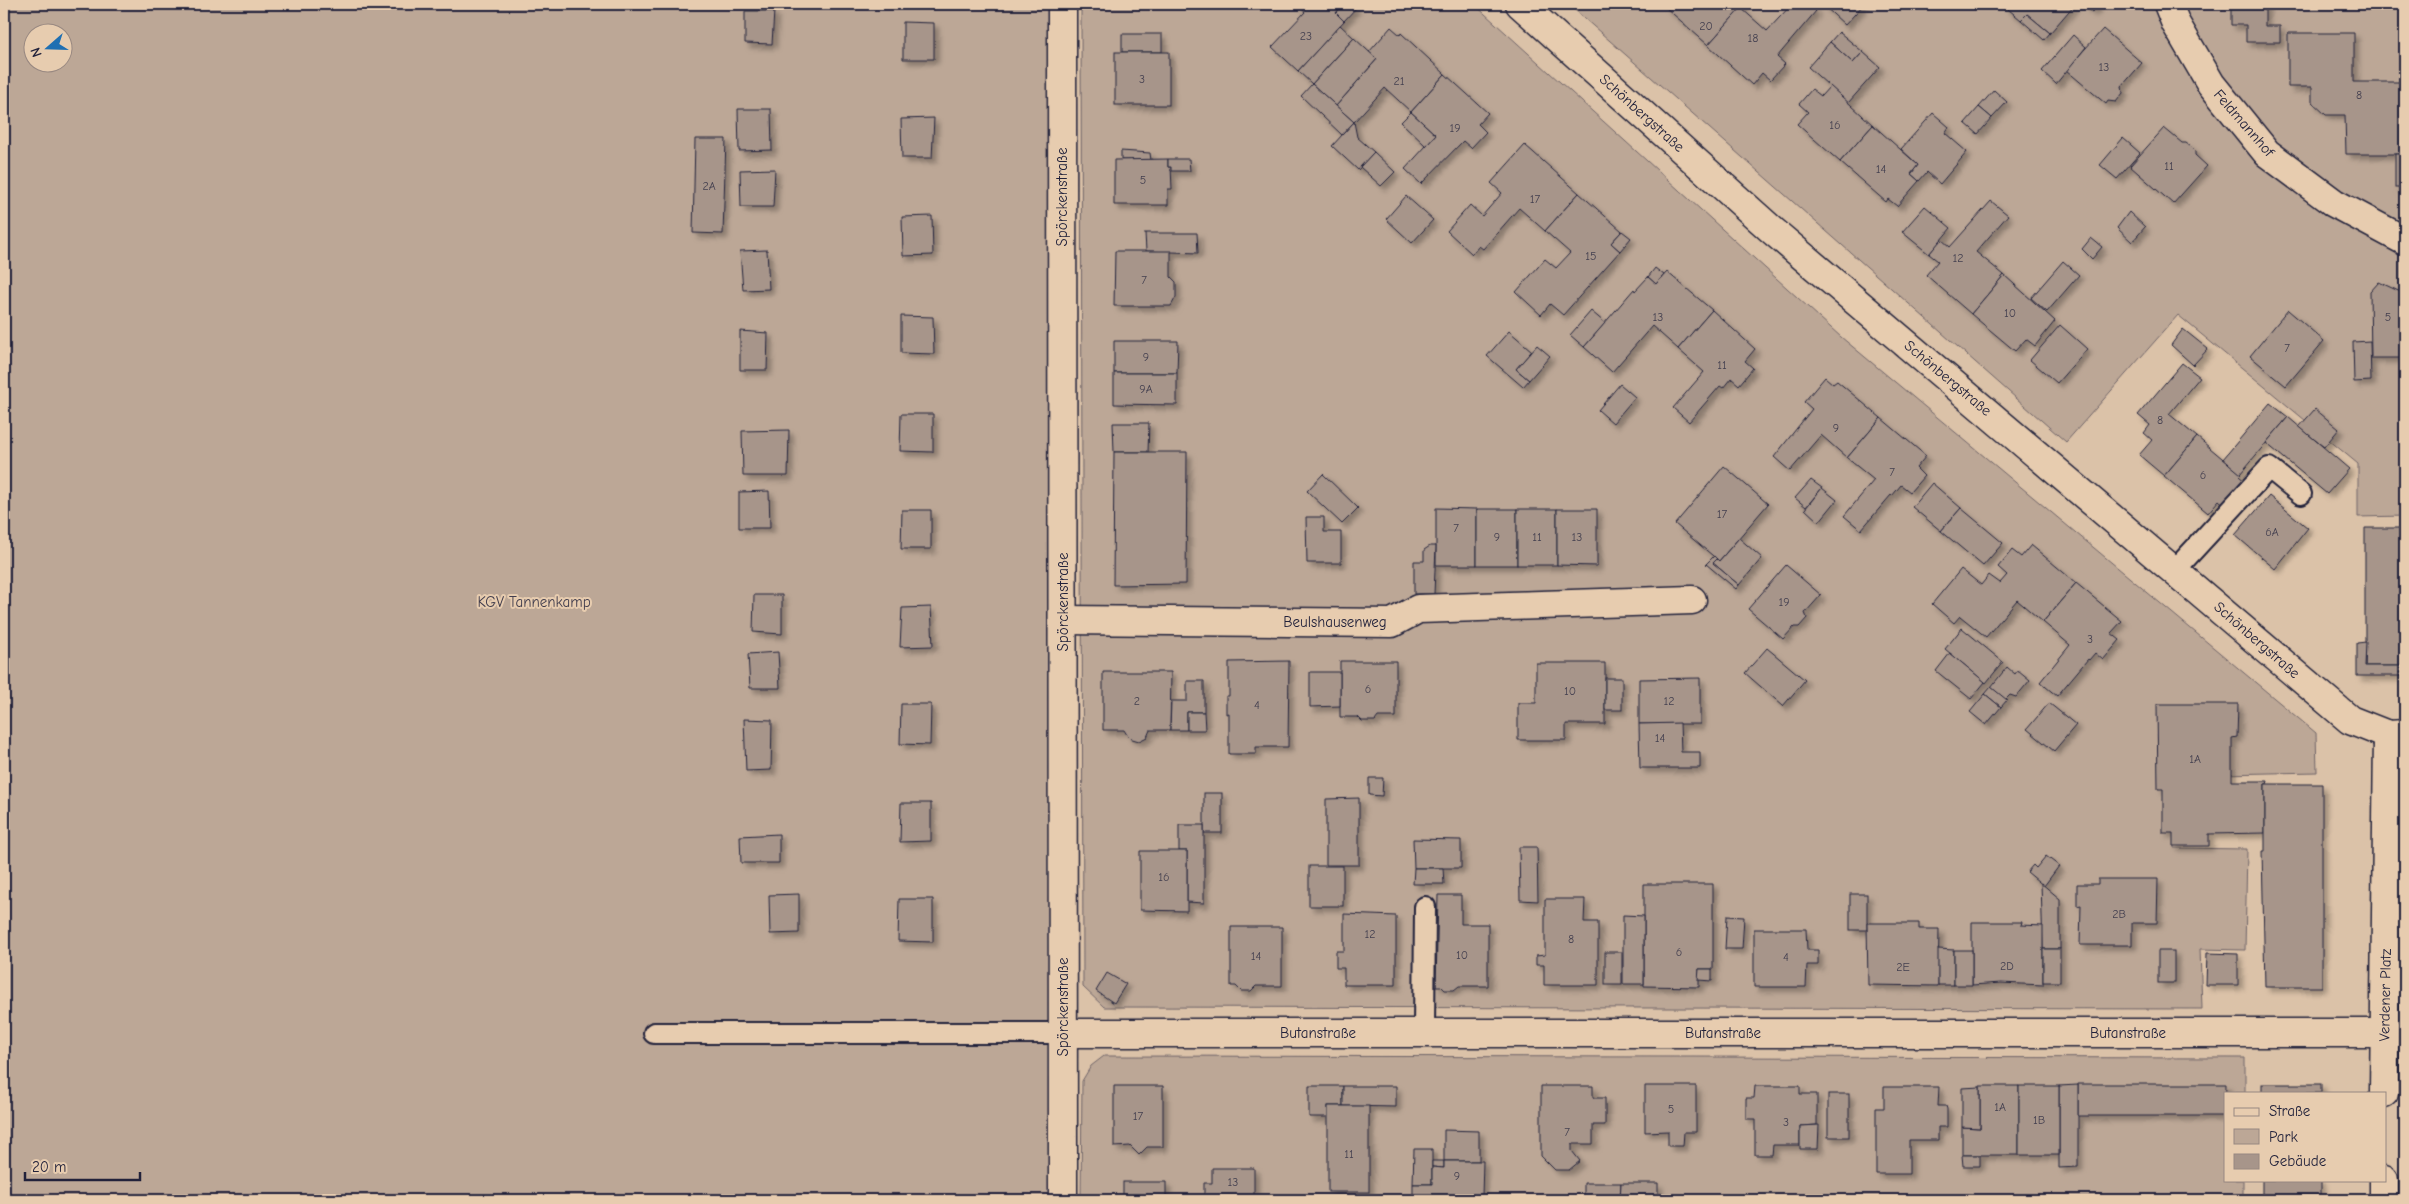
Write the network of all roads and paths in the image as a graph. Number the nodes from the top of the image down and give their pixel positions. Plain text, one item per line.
1 (1062, 4) edge
2 (1520, 4) edge
3 (2168, 4) edge
4 (2405, 241) edge
5 (2301, 494) dead end
6 (2175, 570) junction
7 (1692, 600) dead end
8 (1063, 620) junction
9 (2397, 734) edge
10 (1425, 907) dead end
11 (654, 1033) dead end
12 (1063, 1034) junction
13 (1424, 1034) junction
14 (2384, 1034) junction
15 (2384, 1092) edge
16 (2384, 1182) edge
17 (1063, 1200) edge
18 (2384, 1200) edge

1 - 8 street, Spörckenstraße
2 - 6 street, Schönbergstraße
3 - 4 street, Feldmannhof
5 - 6 lane
6 - 9 street, Schönbergstraße
7 - 8 street, Beulshausenweg
8 - 12 street, Spörckenstraße
9 - 14 street, Verdener Platz
10 - 13 lane
11 - 12 lane
12 - 13 street, Butanstraße
12 - 17 street, Spörckenstraße
13 - 14 street, Butanstraße
14 - 15 street, Verdener Platz
16 - 18 street

